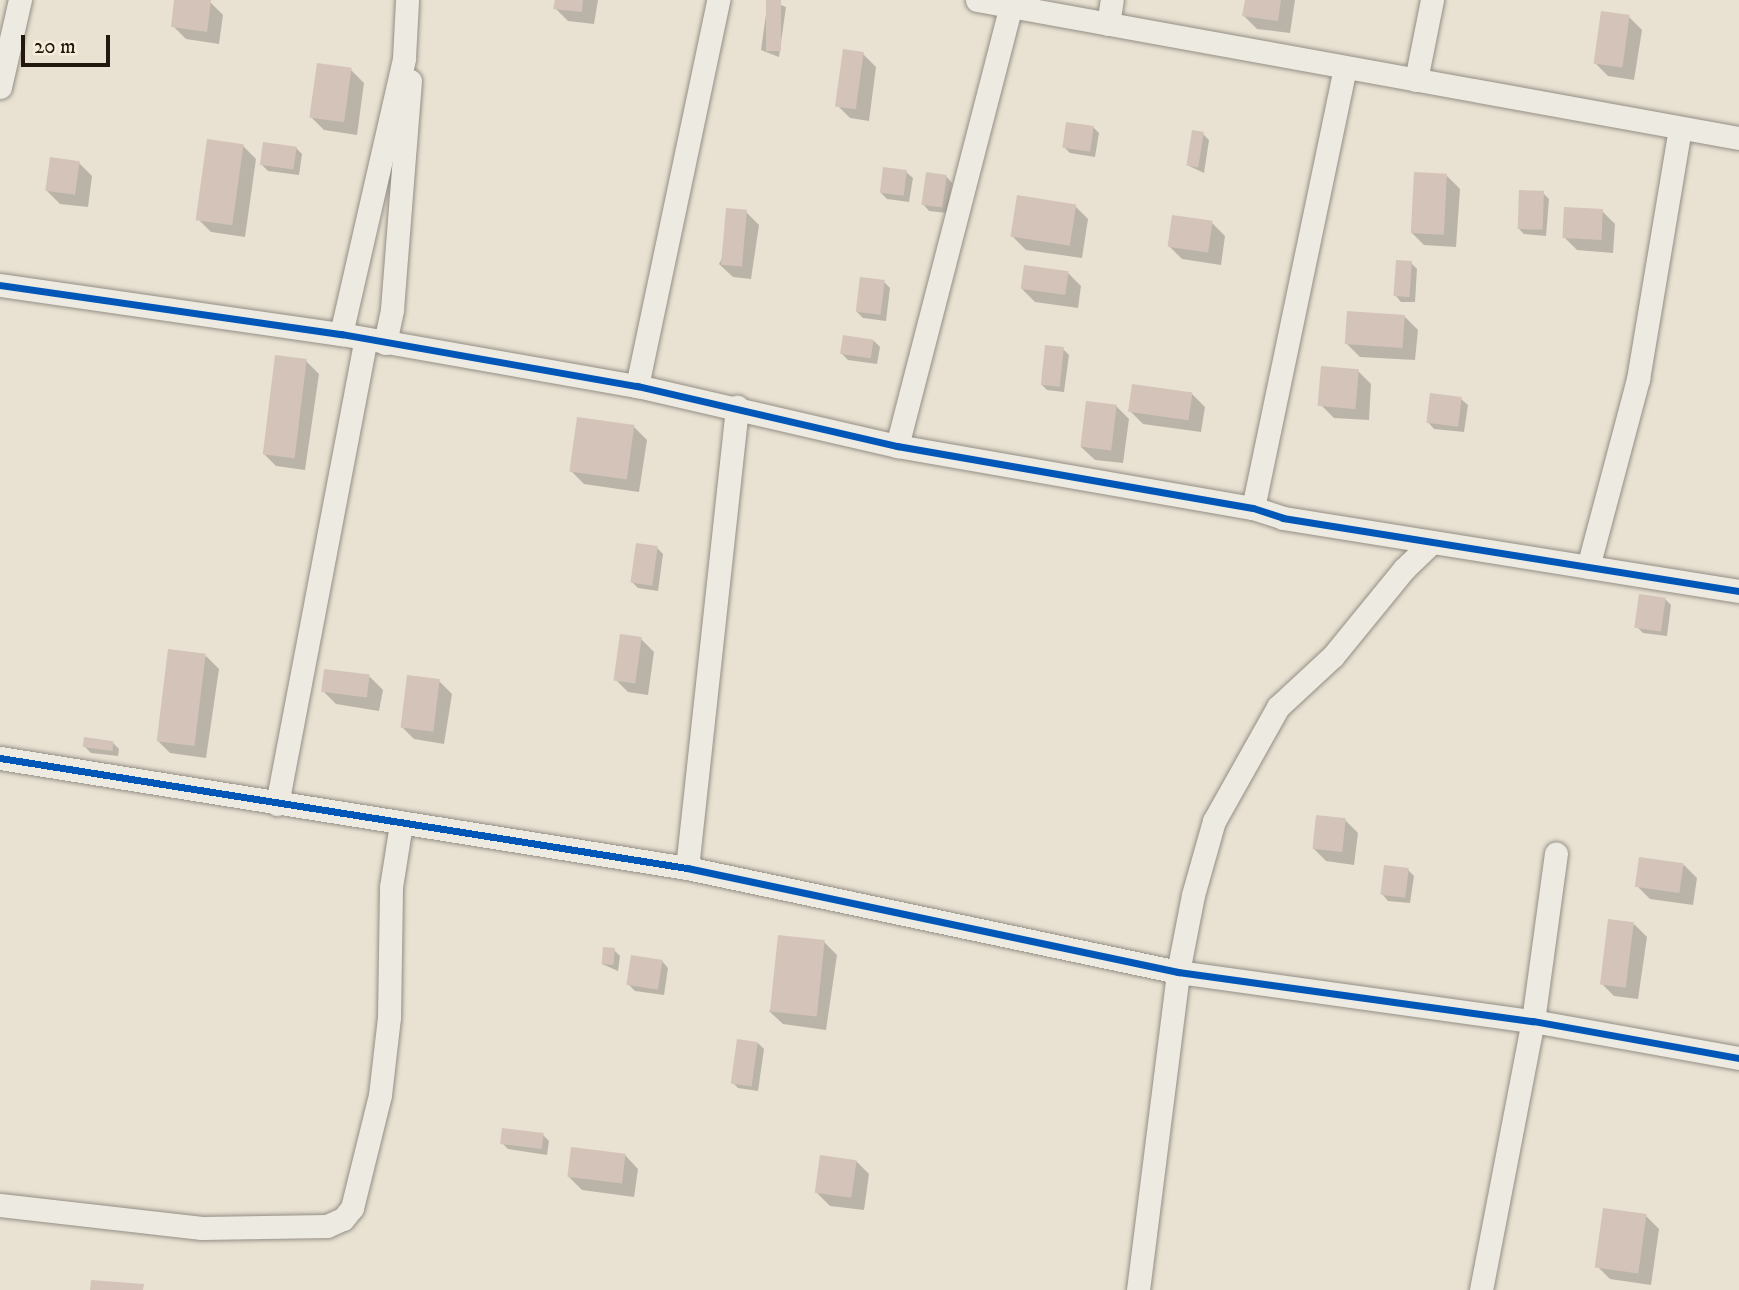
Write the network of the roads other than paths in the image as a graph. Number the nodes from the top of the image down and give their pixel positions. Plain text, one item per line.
1 (20, 0) edge
2 (407, 0) edge
3 (718, 0) edge
4 (977, 0) edge
5 (1112, 0) edge
6 (1432, 0) edge
7 (1012, 6) junction
8 (1061, 7) edge
9 (1108, 24) junction
10 (404, 58) junction
11 (1345, 67) junction
12 (1416, 80) junction
13 (0, 87) edge
14 (1680, 128) junction
15 (1739, 138) edge
16 (0, 285) edge
17 (341, 334) junction
18 (376, 341) junction
19 (637, 387) junction
20 (737, 407) junction
21 (897, 446) junction
22 (1254, 508) junction
23 (1432, 542) junction
24 (1588, 567) junction
25 (1739, 591) edge
26 (0, 758) edge
27 (277, 804) junction
28 (401, 824) junction
29 (1556, 853) dead end
30 (687, 868) junction
31 (1178, 972) junction
32 (1533, 1021) junction
33 (1739, 1058) edge
34 (0, 1205) edge
35 (1138, 1290) edge
36 (1481, 1290) edge

1 - 13 street
2 - 10 street
3 - 19 street
4 - 7 street
5 - 9 street
6 - 12 street
7 - 8 street
7 - 21 street
8 - 9 street
9 - 11 street
10 - 17 street
10 - 18 street
11 - 12 street
11 - 22 street
12 - 14 street
14 - 15 street
14 - 24 street
16 - 17 street
17 - 18 street
18 - 19 street
18 - 27 street
19 - 20 street
20 - 21 street
20 - 30 street
21 - 22 street
22 - 23 street
23 - 24 street
23 - 31 street
24 - 25 street
26 - 27 street
27 - 28 street
28 - 30 street
28 - 34 street
29 - 32 street
30 - 31 street
31 - 32 street
31 - 35 street
32 - 33 street
32 - 36 street

